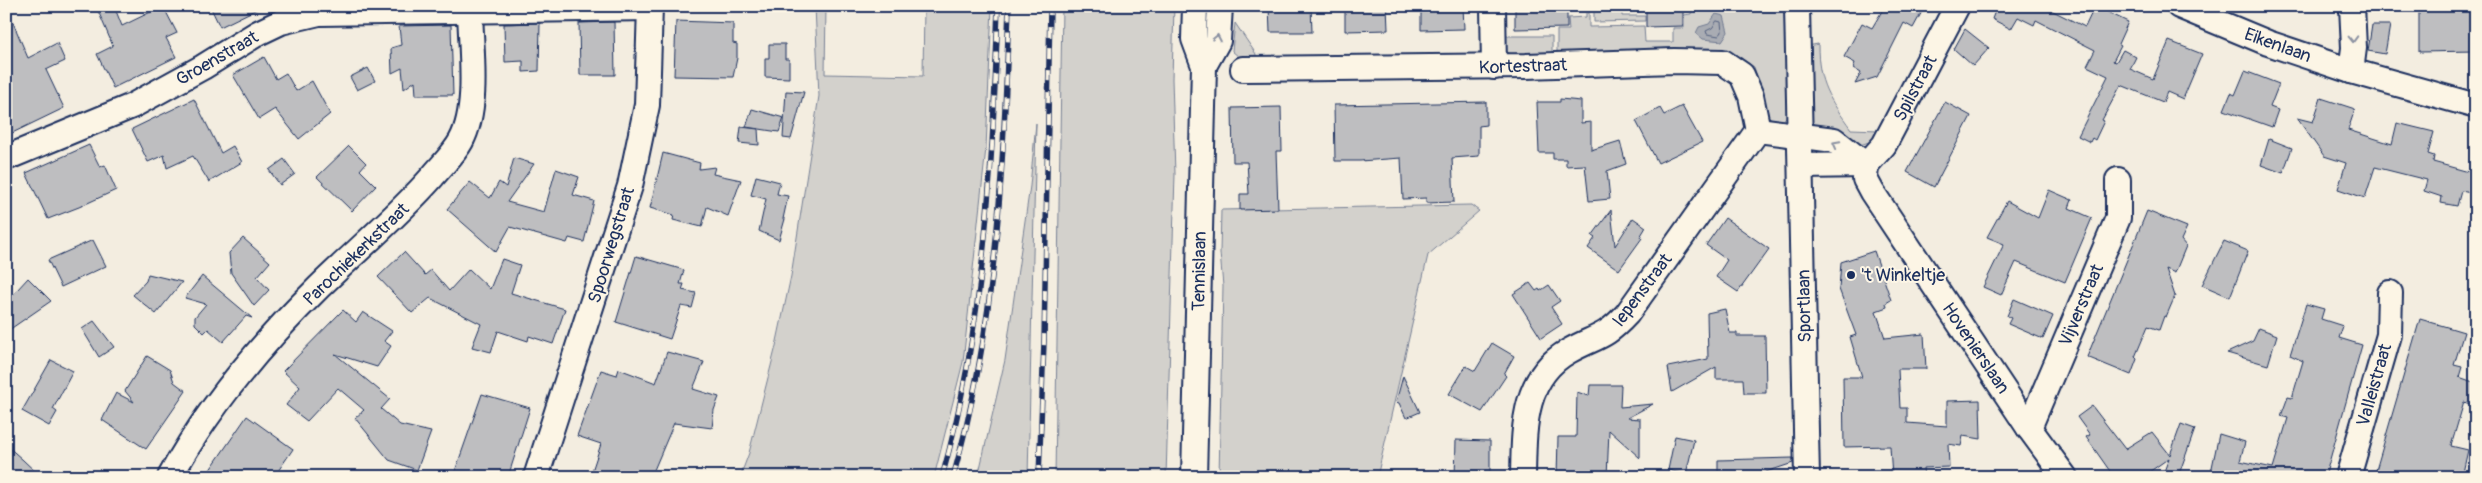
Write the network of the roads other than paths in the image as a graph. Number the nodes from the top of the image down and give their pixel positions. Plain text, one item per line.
1 (1194, 6) edge
2 (1220, 6) edge
3 (1493, 6) edge
4 (1797, 6) edge
5 (1957, 6) edge
6 (2179, 6) edge
7 (2352, 6) edge
8 (650, 7) edge
9 (470, 8) edge
10 (1204, 66) junction
11 (1494, 67) junction
12 (1243, 69) dead end
13 (2351, 71) junction
14 (2476, 106) edge
15 (1758, 130) junction
16 (1800, 136) junction
17 (6, 158) edge
18 (1866, 165) junction
19 (1801, 166) junction
20 (2118, 180) dead end
21 (2390, 293) dead end
22 (2029, 428) junction
23 (170, 477) edge
24 (536, 477) edge
25 (1194, 477) edge
26 (1523, 477) edge
27 (1808, 477) edge
28 (2065, 477) edge
29 (2348, 477) edge

1 - 10 street, Tennislaan
10 -> 2 street, Tennislaan
3 - 11 street
4 - 16 street
5 - 18 street, Spilstraat
6 - 13 street, Eikenlaan
7 -> 13 street
8 - 9 street, Groenstraat
8 - 24 street, Spoorwegstraat
9 - 17 street, Groenstraat
9 - 23 street, Parochiekerkstraat
10 - 25 street, Tennislaan
11 - 12 street, Kortestraat
11 - 15 street, Kortestraat
13 - 14 street, Eikenlaan
15 - 16 street
15 - 26 street, Iepenstraat
18 -> 16 street
16 - 19 street, Sportlaan
18 - 19 street
18 - 22 street, Hovenierslaan
19 - 27 street, Sportlaan
20 - 22 street, Vijverstraat
21 - 29 street, Valleistraat
22 - 28 street, Hovenierslaan

